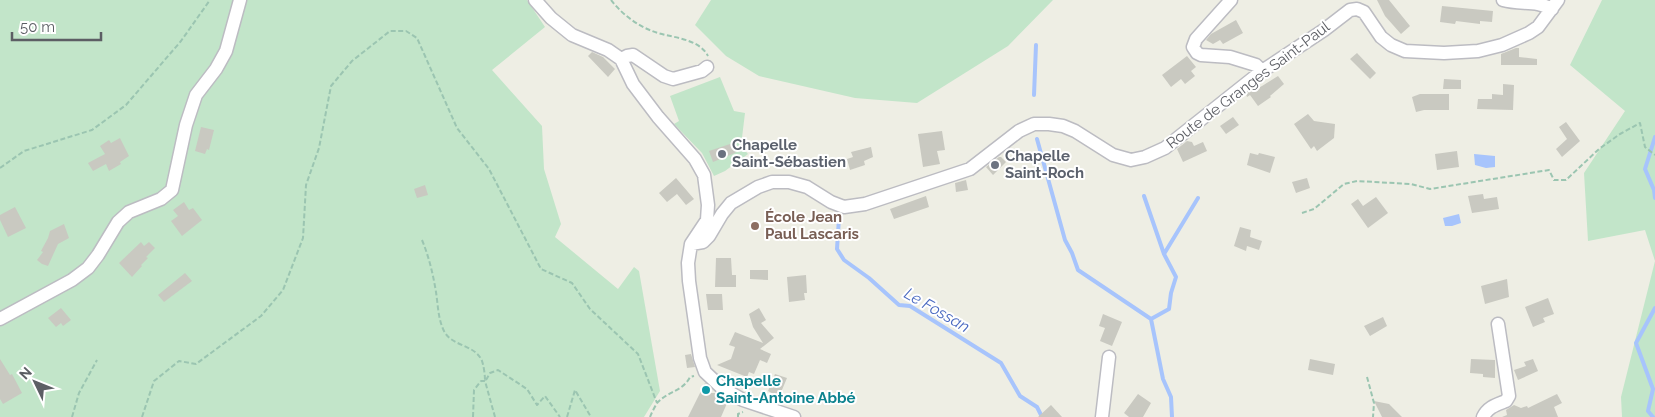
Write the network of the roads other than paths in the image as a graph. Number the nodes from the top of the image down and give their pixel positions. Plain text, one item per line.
1 (240, 0) edge
2 (535, 0) edge
3 (1231, 0) edge
4 (1504, 0) edge
5 (1555, 5) edge
6 (621, 60) junction
7 (707, 67) road end
8 (1262, 71) junction
9 (691, 244) junction
10 (0, 319) edge
11 (1498, 324) dead end
12 (1109, 356) dead end
13 (794, 417) edge
14 (1102, 417) edge
15 (1483, 417) edge

1 - 10 street
2 - 6 street
3 - 8 street
4 - 5 street
5 - 8 street, Route de Granges Saint-Paul
6 - 7 street
6 - 9 street
8 - 9 street, Route de Granges Saint-Paul
9 - 13 street
11 - 15 street
12 - 14 street

